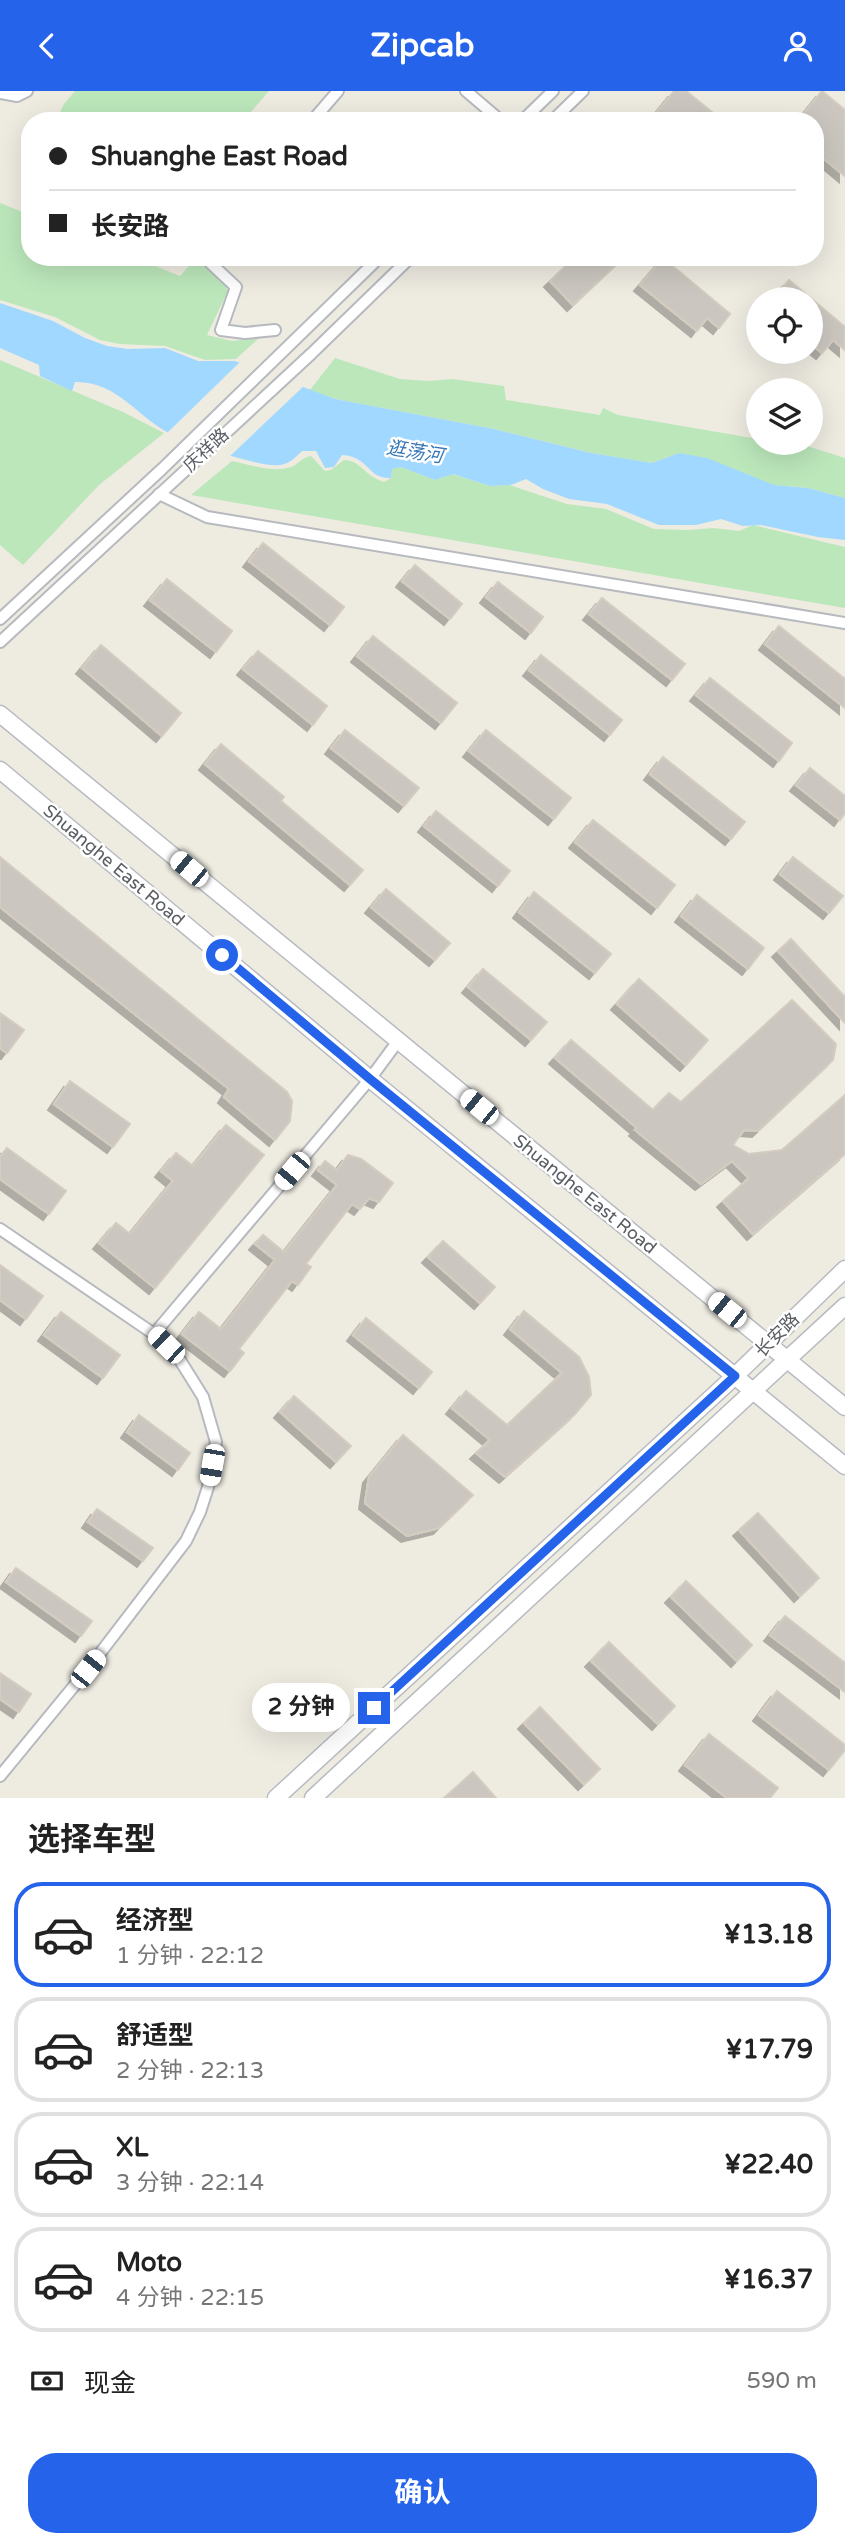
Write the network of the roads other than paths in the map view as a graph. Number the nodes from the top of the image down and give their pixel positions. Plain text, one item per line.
1 (27, 91) edge
2 (338, 91) edge
3 (466, 91) edge
4 (553, 91) edge
5 (583, 91) edge
6 (0, 93) edge
7 (320, 112) edge
8 (491, 112) edge
9 (531, 112) edge
10 (561, 112) edge
11 (214, 266) edge
12 (371, 266) edge
13 (402, 266) edge
14 (275, 330) dead end
15 (159, 494) junction
16 (0, 619) edge
17 (845, 623) edge
18 (0, 642) edge
19 (0, 714) edge
20 (0, 770) edge
21 (398, 1041) junction
22 (370, 1079) junction
23 (0, 1229) edge
24 (845, 1269) edge
25 (845, 1306) edge
26 (154, 1334) junction
27 (769, 1345) junction
28 (788, 1360) junction
29 (735, 1376) junction
30 (754, 1392) junction
31 (845, 1407) edge
32 (845, 1466) edge
33 (0, 1754) edge
34 (11, 1762) junction
35 (0, 1776) edge
36 (276, 1798) edge
37 (313, 1798) edge

1 - 6 street
2 - 7 street
3 - 8 street
4 - 9 street
5 - 10 street
11 - 14 street
12 - 16 street, 庆祥路
13 - 15 street, 庆祥路
15 - 17 street
15 - 18 street, 庆祥路
19 - 21 street, Shuanghe East Road
20 - 22 street, Shuanghe East Road
21 - 22 street
21 - 27 street, Shuanghe East Road
22 - 26 street
22 - 29 street, Shuanghe East Road
23 - 26 street
24 - 27 street, 长安路
25 - 28 street, 长安路
26 - 34 street
27 - 28 street, Shuanghe East Road
27 - 29 street, 长安路
28 - 30 street, 长安路
28 - 31 street, Shuanghe East Road
29 - 30 street, Shuanghe East Road
29 - 36 street, 长安路
30 - 32 street, Shuanghe East Road
30 - 37 street, 长安路
33 - 34 street
34 - 35 street

